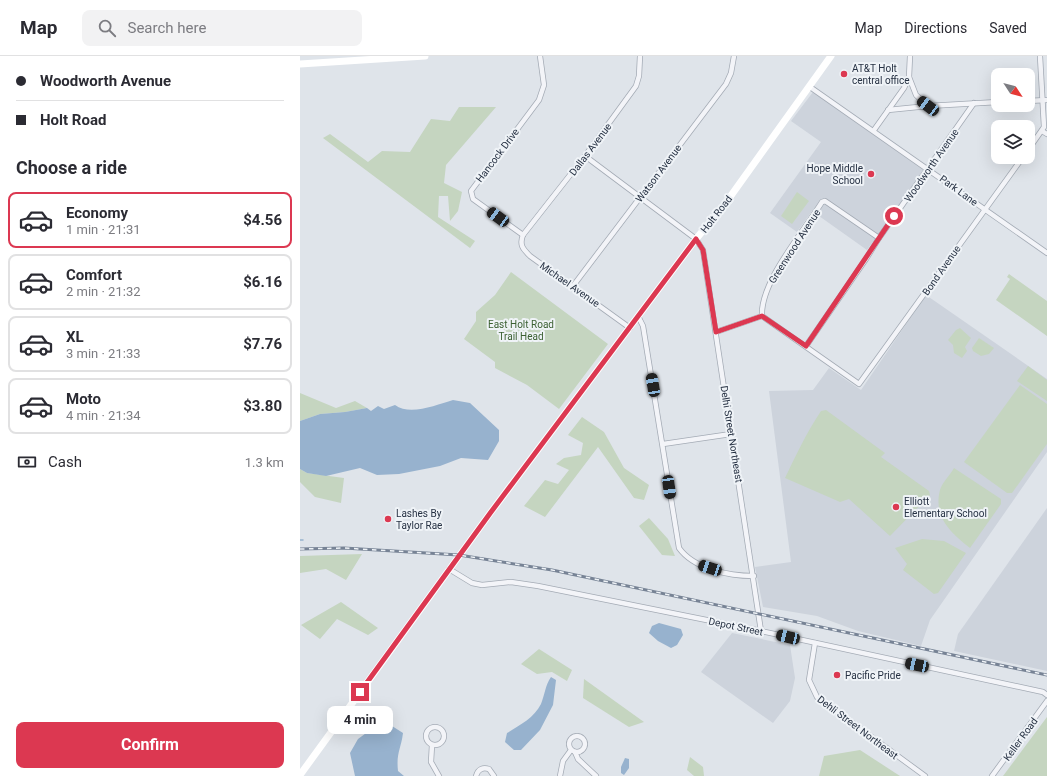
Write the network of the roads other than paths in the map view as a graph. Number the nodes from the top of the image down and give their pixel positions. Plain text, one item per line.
1 (323, 56) edge
2 (398, 56) edge
3 (425, 56) edge
4 (540, 56) edge
5 (640, 56) edge
6 (734, 56) edge
7 (831, 56) edge
8 (910, 56) edge
9 (1040, 56) edge
10 (385, 59) junction
11 (301, 64) edge
12 (909, 77) junction
13 (810, 87) junction
14 (1045, 100) edge
15 (1035, 101) edge
16 (974, 102) junction
17 (991, 102) edge
18 (928, 106) junction
19 (888, 110) junction
20 (874, 130) junction
21 (1042, 131) junction
22 (1047, 134) edge
23 (1035, 140) edge
24 (585, 156) junction
25 (1018, 164) edge
26 (929, 168) junction
27 (640, 197) junction
28 (985, 208) junction
29 (523, 236) junction
30 (879, 238) junction
31 (696, 239) junction
32 (1047, 253) edge
33 (573, 286) junction
34 (638, 316) junction
35 (762, 316) junction
36 (630, 328) junction
37 (716, 332) junction
38 (806, 346) junction
39 (731, 434) junction
40 (663, 444) junction
41 (449, 569) junction
42 (754, 576) junction
43 (761, 631) junction
44 (815, 643) junction
45 (1047, 695) edge
46 (1047, 701) edge
47 (432, 745) junction
48 (300, 776) edge
49 (439, 776) edge
50 (476, 776) edge
51 (494, 776) edge
52 (560, 776) edge
53 (596, 776) edge
54 (925, 776) edge
55 (992, 776) edge

1 - 11 main road
2 - 10 main road
3 - 10 main road
4 - 29 street, Hancock Drive
5 - 24 street, Dallas Avenue
6 - 27 street, Watson Avenue
7 - 13 main road, Holt Road
8 - 12 street
9 - 14 street
10 - 11 main road
12 - 18 street
12 - 19 street
13 - 20 street, Park Lane
13 - 31 main road, Holt Road
14 - 15 street
14 - 21 street
16 - 17 street
16 - 18 street
16 - 26 street, Woodworth Avenue
18 - 19 street
19 - 20 street
20 - 26 street, Park Lane
21 - 22 street
21 - 23 street
24 - 27 street
24 - 29 street, Dallas Avenue
25 - 28 street, Bond Avenue
26 - 28 street, Park Lane
26 - 30 street, Woodworth Avenue
27 - 31 street
27 - 33 street, Watson Avenue
28 - 32 street, Park Lane
28 - 38 street, Bond Avenue
29 - 33 street, Michael Avenue
30 - 35 street, Greenwood Avenue
30 - 38 street, Woodworth Avenue
31 - 34 main road, Holt Road
31 - 37 street, Delhi Street Northeast
33 - 36 street, Michael Avenue
34 - 36 main road, Holt Road
34 - 40 street
35 - 37 street
35 - 38 street
36 - 41 main road, Holt Road
37 - 39 street, Delhi Street Northeast
39 - 40 street
39 - 42 street, Delhi Street Northeast
40 - 42 street
41 - 43 street, Depot Street
41 - 48 main road, Holt Road
42 - 43 street, Delhi Street Northeast
43 - 44 street, Depot Street
44 - 45 street, Depot Street
44 - 54 street, Dehli Street Northeast
46 - 55 street, Keller Road
47 - 47 street
47 - 49 street
50 - 51 street
52 - 53 street

